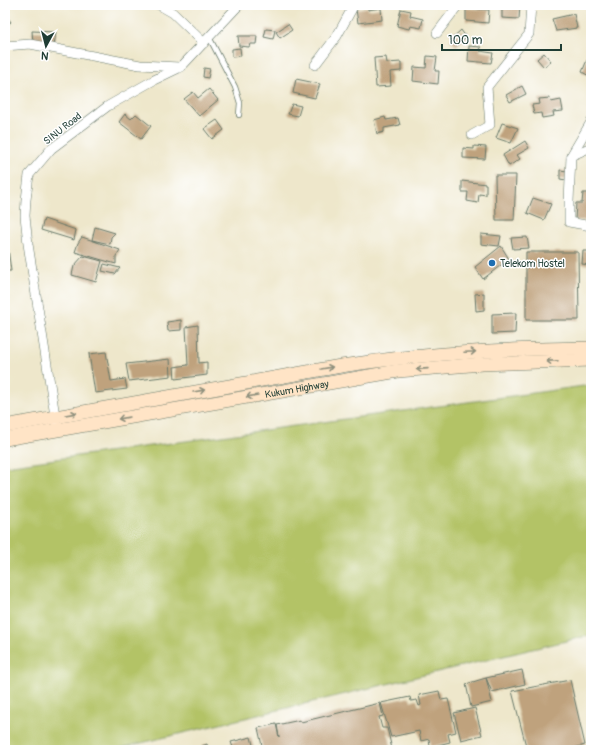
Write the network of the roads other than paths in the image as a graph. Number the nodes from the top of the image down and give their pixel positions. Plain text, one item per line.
1 (159, 5) edge
2 (239, 5) edge
3 (354, 5) edge
4 (457, 5) edge
5 (531, 5) edge
6 (437, 33) dead end
7 (206, 40) junction
8 (5, 46) edge
9 (315, 65) dead end
10 (181, 67) junction
11 (239, 115) dead end
12 (591, 122) edge
13 (472, 135) dead end
14 (591, 147) edge
15 (571, 156) junction
16 (591, 226) edge
17 (591, 348) edge
18 (591, 360) edge
19 (55, 417) junction
20 (5, 426) edge
21 (58, 430) junction
22 (5, 439) edge

1 - 7 street
2 - 7 street, SINU Road
3 - 9 street
4 - 6 street
5 - 13 street
7 - 10 street, SINU Road
7 - 11 lane
8 - 10 street
10 - 19 street, SINU Road
12 - 15 street
14 - 15 street
15 - 16 street
19 -> 17 main road, Kukum Highway
18 -> 21 main road, Kukum Highway
19 - 20 main road, Kukum Highway
19 - 21 street, SINU Road
21 - 22 main road, Kukum Highway

